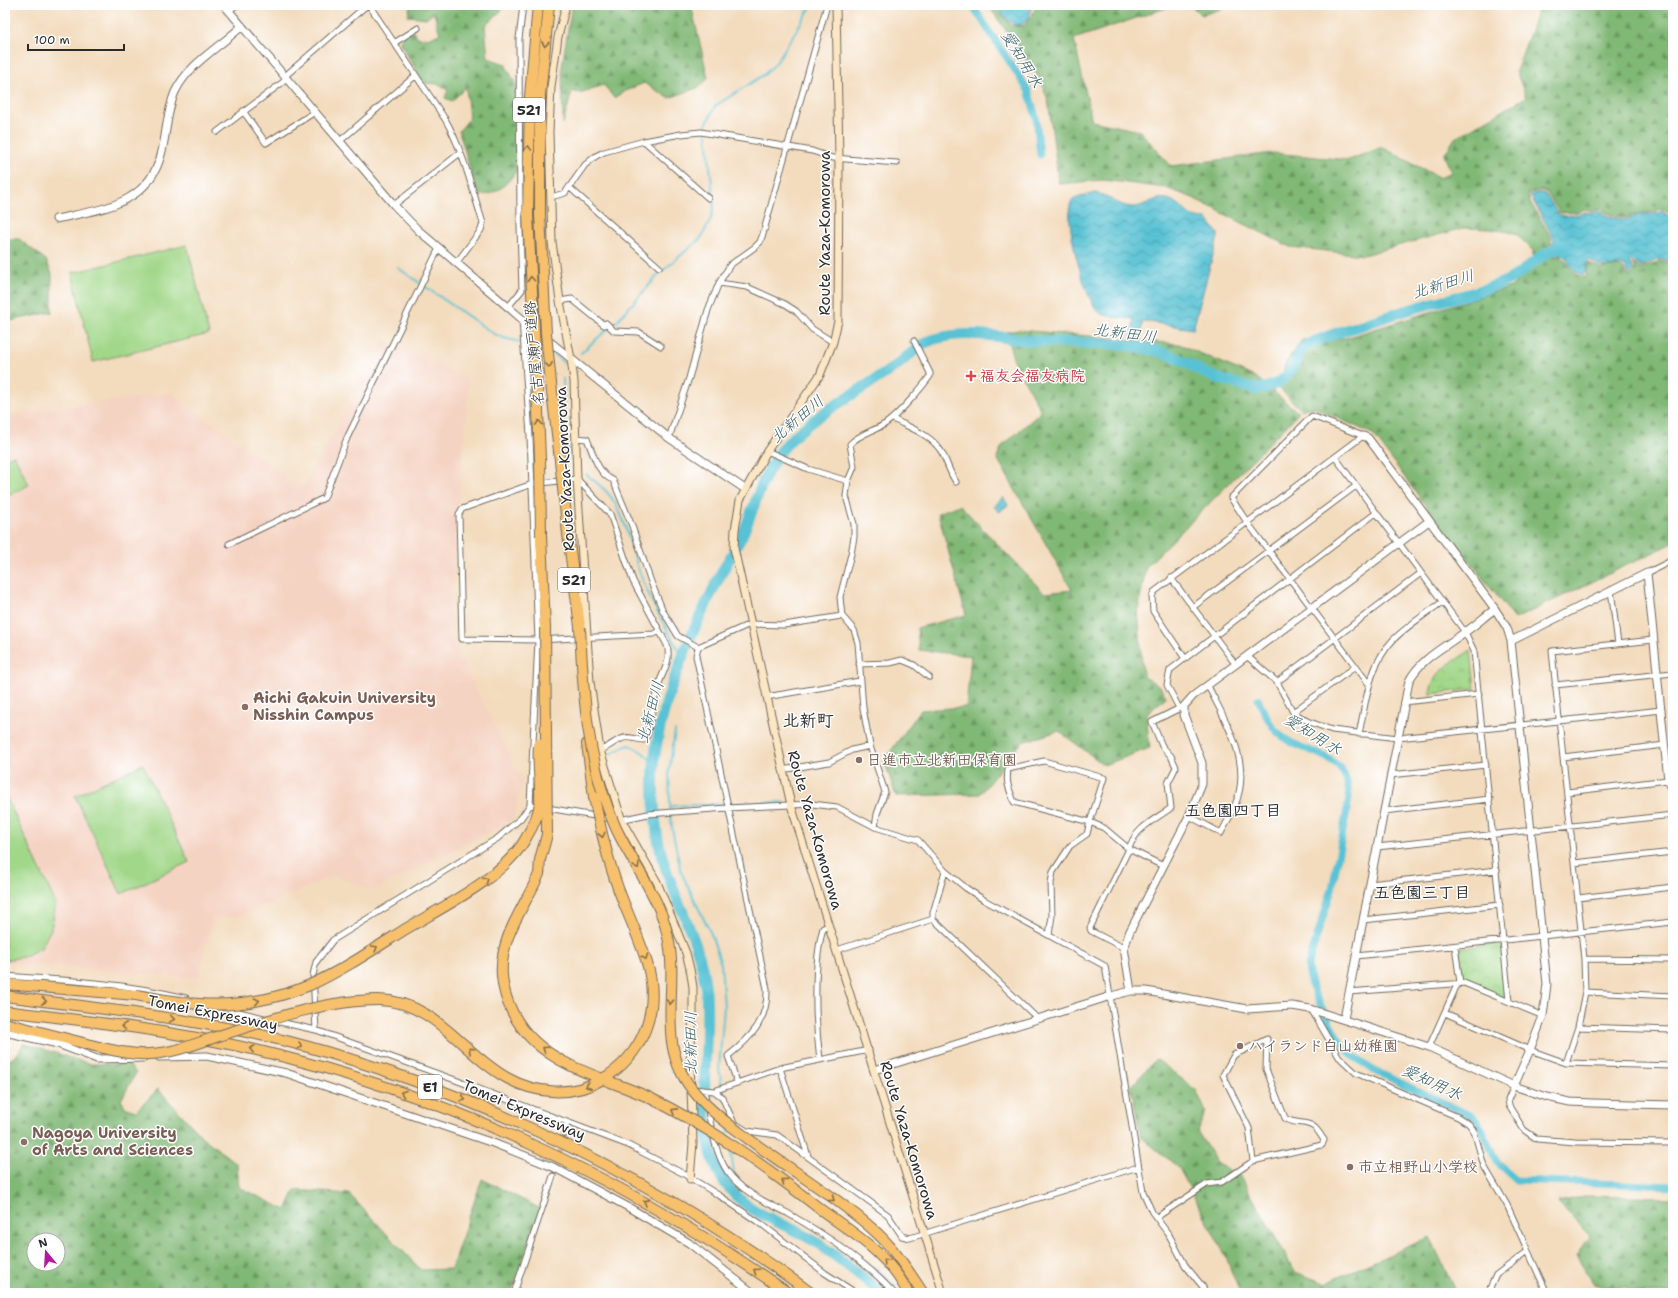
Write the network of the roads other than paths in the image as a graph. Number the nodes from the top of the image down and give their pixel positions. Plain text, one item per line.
1 (224, 5) edge
2 (236, 5) edge
3 (368, 5) edge
4 (523, 5) edge
5 (538, 5) edge
6 (549, 5) edge
7 (566, 5) edge
8 (827, 5) edge
9 (836, 5) edge
10 (229, 11) junction
11 (242, 26) junction
12 (418, 28) dead end
13 (394, 43) junction
14 (415, 76) junction
15 (286, 78) junction
16 (244, 111) junction
17 (315, 112) junction
18 (217, 132) dead end
19 (340, 141) junction
20 (644, 141) junction
21 (787, 147) junction
22 (460, 153) junction
23 (839, 158) junction
24 (897, 163) dead end
25 (569, 187) junction
26 (551, 197) junction
27 (708, 198) dead end
28 (394, 205) junction
29 (56, 219) dead end
30 (438, 248) junction
31 (456, 262) junction
32 (659, 267) dead end
33 (719, 283) junction
34 (560, 302) junction
35 (508, 307) junction
36 (522, 319) junction
37 (834, 342) junction
38 (914, 342) dead end
39 (661, 346) dead end
40 (571, 359) junction
41 (892, 419) junction
42 (1363, 436) junction
43 (576, 438) junction
44 (669, 438) junction
45 (767, 451) junction
46 (1334, 457) junction
47 (577, 479) junction
48 (848, 481) junction
49 (956, 482) dead end
50 (532, 484) junction
51 (1356, 486) junction
52 (745, 489) junction
53 (1376, 513) junction
54 (1429, 521) junction
55 (1247, 522) junction
56 (229, 544) dead end
57 (1399, 544) junction
58 (1269, 550) junction
59 (1673, 560) edge
60 (1421, 573) junction
61 (1646, 573) junction
62 (1172, 578) junction
63 (1290, 579) junction
64 (1612, 590) junction
65 (1442, 602) junction
66 (1193, 607) junction
67 (1312, 608) junction
68 (1495, 609) junction
69 (842, 616) junction
70 (750, 624) junction
71 (659, 631) junction
72 (1465, 632) junction
73 (1214, 635) junction
74 (587, 636) junction
75 (1333, 638) junction
76 (538, 640) junction
77 (1653, 640) junction
78 (1511, 641) junction
79 (1618, 644) junction
80 (697, 646) junction
81 (1184, 657) junction
82 (1248, 657) junction
83 (859, 664) junction
84 (1236, 665) junction
85 (1355, 667) junction
86 (1673, 673) edge
87 (1658, 674) junction
88 (928, 677) dead end
89 (860, 681) junction
90 (1276, 682) junction
91 (544, 683) junction
92 (1369, 684) junction
93 (1555, 685) junction
94 (1208, 686) junction
95 (1479, 694) junction
96 (583, 697) junction
97 (766, 697) junction
98 (1404, 702) junction
99 (1181, 707) junction
100 (1662, 710) junction
101 (1293, 712) junction
102 (1559, 721) junction
103 (1520, 725) junction
104 (1482, 729) junction
105 (1359, 734) junction
106 (1398, 738) junction
107 (1665, 745) junction
108 (870, 746) junction
109 (600, 750) junction
110 (1563, 757) junction
111 (1486, 765) junction
112 (782, 770) junction
113 (1390, 774) junction
114 (1668, 780) junction
115 (1673, 790) edge
116 (1567, 792) junction
117 (1490, 799) junction
118 (530, 805) junction
119 (791, 805) junction
120 (727, 808) junction
121 (1384, 811) junction
122 (1673, 815) edge
123 (1188, 816) junction
124 (622, 821) junction
125 (1090, 822) junction
126 (875, 827) junction
127 (1570, 827) junction
128 (1531, 831) junction
129 (1493, 835) junction
130 (1377, 847) junction
131 (1129, 849) junction
132 (1673, 852) edge
133 (1574, 863) junction
134 (1163, 866) junction
135 (1497, 870) junction
136 (945, 871) junction
137 (1370, 884) junction
138 (1673, 887) edge
139 (1578, 898) junction
140 (1500, 905) junction
141 (933, 919) junction
142 (1363, 920) junction
143 (1673, 922) edge
144 (830, 926) junction
145 (1581, 933) junction
146 (1049, 935) junction
147 (1543, 938) junction
148 (1503, 941) junction
149 (1456, 946) junction
150 (1124, 948) junction
151 (837, 950) junction
152 (1356, 956) junction
153 (1584, 959) junction
154 (1673, 960) edge
155 (5, 976) edge
156 (1460, 983) junction
157 (5, 984) edge
158 (1131, 991) junction
159 (1349, 992) junction
160 (1585, 992) junction
161 (5, 996) edge
162 (1111, 996) junction
163 (1673, 996) edge
164 (1509, 1001) junction
165 (1312, 1009) junction
166 (5, 1011) edge
167 (1445, 1013) junction
168 (1542, 1016) junction
169 (1038, 1019) junction
170 (1344, 1019) junction
171 (5, 1023) edge
172 (1578, 1027) junction
173 (316, 1030) junction
174 (1673, 1030) edge
175 (5, 1032) edge
176 (1429, 1047) junction
177 (869, 1050) junction
178 (1530, 1050) junction
179 (820, 1060) junction
180 (1566, 1063) junction
181 (1673, 1066) edge
182 (780, 1068) junction
183 (874, 1070) junction
184 (736, 1082) junction
185 (1514, 1086) junction
186 (690, 1088) junction
187 (704, 1090) junction
188 (714, 1091) junction
189 (1673, 1105) edge
190 (567, 1122) junction
191 (565, 1134) tunnel mouth
192 (1673, 1143) edge
193 (808, 1157) junction
194 (1253, 1161) junction
195 (1138, 1167) junction
196 (553, 1176) tunnel mouth
197 (690, 1179) junction
198 (1157, 1217) junction
199 (924, 1234) junction
200 (1528, 1251) junction
201 (514, 1293) edge
202 (753, 1293) edge
203 (788, 1293) edge
204 (811, 1293) edge
205 (856, 1293) edge
206 (894, 1293) edge
207 (908, 1293) edge
208 (923, 1293) edge
209 (943, 1293) edge
210 (1205, 1293) edge
211 (1488, 1293) edge
212 (1547, 1293) edge

1 - 10 street
2 - 10 street
3 - 13 street
3 - 15 street
4 - 35 street
91 -> 5 highway, 名古屋瀬戸道路 / 521, bridge
6 -> 96 highway, 名古屋瀬戸道路 / 521, bridge
7 - 26 main road, Route Yaza-Komorowa
8 - 21 street
9 - 23 main road, Route Yaza-Komorowa
10 - 11 street
11 - 15 street
11 - 29 street
12 - 13 street
13 - 14 street
14 - 19 street
14 - 22 street
15 - 16 street
15 - 17 street
16 - 17 street
16 - 18 street
17 - 19 street
19 - 28 street
20 - 21 street
20 - 25 street
20 - 27 street
21 - 23 street
21 - 33 street
22 - 28 street
22 - 31 street
23 - 24 street
23 - 37 main road, Route Yaza-Komorowa
25 - 26 street
25 - 32 street
26 - 34 main road, Route Yaza-Komorowa
28 - 30 street
30 - 31 street
30 - 56 street
31 - 35 street
33 - 37 street
33 - 44 street
34 - 39 street
34 - 40 main road, Route Yaza-Komorowa
35 - 36 street
36 - 40 street
36 - 50 street
37 - 45 main road, Route Yaza-Komorowa
38 - 41 street
40 - 43 main road, Route Yaza-Komorowa
40 - 44 street
41 - 48 street
41 - 49 street
42 - 46 street
42 - 54 street
42 - 55 street
43 - 47 main road, Route Yaza-Komorowa
43 - 80 street
44 - 52 street
45 - 48 street
45 - 52 main road, Route Yaza-Komorowa
46 - 51 street
46 - 55 street
47 - 50 street
47 - 71 street
47 - 74 main road, Route Yaza-Komorowa
48 - 69 street
50 - 76 street
50 - 76 street
51 - 53 street
51 - 58 street
52 - 70 main road, Route Yaza-Komorowa
53 - 57 street
53 - 63 street
54 - 57 street
54 - 68 street
55 - 58 street
55 - 62 street
57 - 60 street
57 - 67 street
58 - 63 street
58 - 66 street
59 - 61 street
60 - 65 street
60 - 75 street
61 - 64 street
61 - 77 street
62 - 66 street
62 - 81 street
63 - 67 street
63 - 73 street
64 - 78 street
64 - 79 street
65 - 72 street
65 - 92 street
66 - 73 street
67 - 75 street
67 - 82 street
68 - 72 street
68 - 78 street
69 - 70 street
69 - 83 street
70 - 80 street
70 - 97 main road, Route Yaza-Komorowa
71 - 74 street
71 - 109 street
72 - 95 street
72 - 98 street
73 - 81 street
73 - 84 street
74 - 76 street
74 - 109 main road, Route Yaza-Komorowa
75 - 85 street
75 - 90 street
76 - 118 street
77 - 79 street
77 - 87 street
78 - 103 street
79 - 93 street
80 - 120 street
81 - 99 street
82 - 84 street
82 - 90 street
83 - 88 street
83 - 89 street
84 - 94 street
85 - 92 street
85 - 101 street
86 - 87 street
87 - 93 street
87 - 100 street
89 - 97 street
89 - 108 street
90 - 101 street
157 -> 91 highway, bridge
207 -> 91 highway, bridge
92 - 105 street
93 - 102 street
94 - 99 street
94 - 123 street
95 - 98 street
95 - 104 street
96 -> 171 highway, bridge
96 -> 208 highway, bridge
97 - 112 main road, Route Yaza-Komorowa
98 - 106 street
99 - 123 street
99 - 131 street
100 - 102 street
100 - 107 street
101 - 105 street
102 - 103 street
102 - 110 street
103 - 104 street
103 - 128 street
104 - 106 street
104 - 111 street
105 - 106 street
106 - 113 street
107 - 110 street
107 - 114 street
108 - 112 street
108 - 126 street
109 - 124 main road, Route Yaza-Komorowa
110 - 116 street
111 - 113 street
111 - 117 street
112 - 119 main road, Route Yaza-Komorowa
113 - 121 street
114 - 115 street
114 - 116 street
116 - 127 street
117 - 121 street
117 - 129 street
118 - 124 street
118 - 173 street
119 - 120 street
119 - 126 street
119 - 144 main road, Route Yaza-Komorowa
120 - 124 street
120 - 184 street
121 - 130 street
122 - 127 street
123 - 134 street
124 - 186 main road, Route Yaza-Komorowa
125 - 125 street
125 - 131 street
125 - 146 street
126 - 136 street
127 - 128 street
127 - 133 street
128 - 129 street
128 - 147 street
129 - 130 street
129 - 135 street
130 - 137 street
131 - 134 street
131 - 150 street
132 - 133 street
133 - 139 street
134 - 150 street
135 - 137 street
135 - 140 street
136 - 141 street
136 - 146 street
137 - 142 street
138 - 139 street
139 - 145 street
140 - 142 street
140 - 148 street
141 - 151 street
141 - 169 street
142 - 152 street
143 - 145 street
144 - 151 main road, Route Yaza-Komorowa
144 - 179 street
145 - 147 street
145 - 153 street
146 - 162 street
147 - 148 street
147 - 168 street
148 - 149 street
148 - 164 street
149 - 152 street
149 - 156 street
150 - 158 street
151 - 177 main road, Route Yaza-Komorowa
152 - 159 street
153 - 154 street
153 - 160 street
155 - 173 street
156 - 159 street
156 - 164 street
156 - 167 street
158 - 162 street
158 - 165 street
159 - 170 street
160 - 163 street
160 - 172 street
161 -> 204 highway, Tomei Expressway / E1
162 - 169 street
162 - 195 street
164 - 168 street
165 - 170 street
165 - 200 street
203 -> 166 highway, Tomei Expressway / E1
167 - 176 street
167 - 178 street
168 - 178 street
169 - 183 street
170 - 176 street
172 - 174 street
172 - 180 street
173 - 190 street
175 - 202 street
176 - 185 street
177 - 179 street
177 - 183 main road, Route Yaza-Komorowa
178 - 180 street
178 - 185 street
179 - 182 street
180 - 181 street
182 - 184 street
182 - 193 street
183 - 199 main road, Route Yaza-Komorowa
184 - 188 street
185 - 189 street
185 - 192 street
186 - 187 street
186 - 197 main road, Route Yaza-Komorowa
187 - 188 street
187 - 206 street
188 - 193 street
190 - 191 street
190 - 197 street
193 - 199 street
194 - 194 street
194 - 198 street
195 - 198 street
195 - 199 street
196 - 201 street
197 - 205 street
198 - 210 street
199 - 209 main road, Route Yaza-Komorowa
200 - 211 street
200 - 212 street

